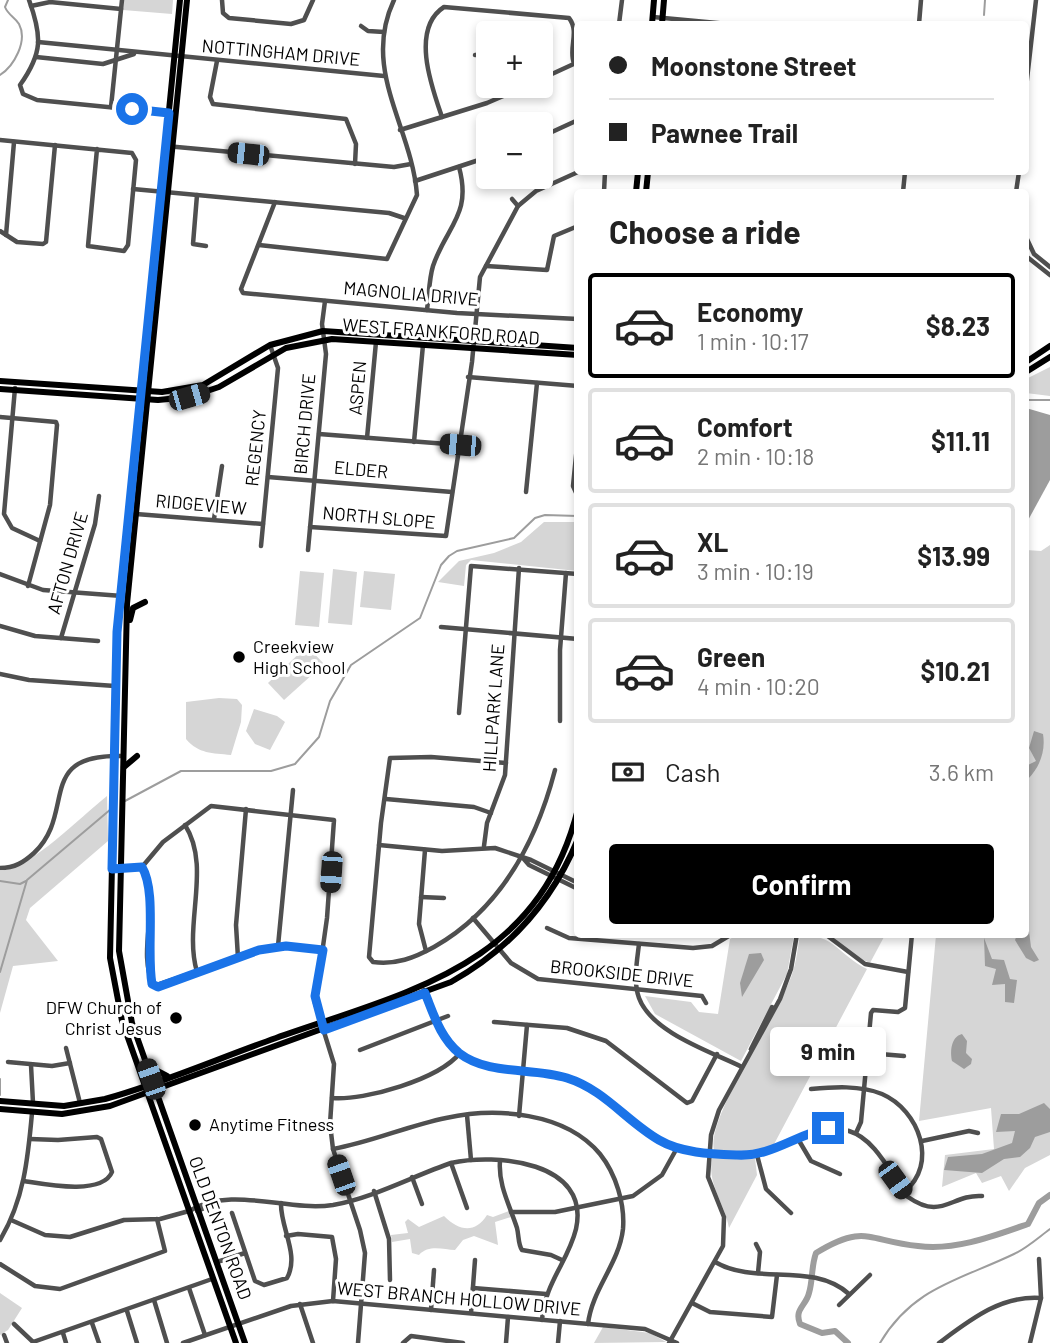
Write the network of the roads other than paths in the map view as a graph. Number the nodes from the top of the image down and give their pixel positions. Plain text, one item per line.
1 (29, 0) edge
2 (122, 0) edge
3 (180, 0) edge
4 (187, 0) edge
5 (222, 0) edge
6 (313, 0) edge
7 (394, 0) edge
8 (489, 0) edge
9 (622, 0) edge
10 (654, 0) edge
11 (664, 0) edge
12 (921, 0) edge
13 (1036, 0) edge
14 (32, 6) junction
15 (121, 9) junction
16 (488, 10) junction
17 (620, 21) edge
18 (652, 21) edge
19 (662, 21) edge
20 (919, 21) edge
21 (361, 26) dead end
22 (574, 29) edge
23 (574, 29) edge
24 (384, 32) junction
25 (38, 42) junction
26 (117, 51) junction
27 (138, 53) junction
28 (36, 57) junction
29 (178, 58) junction
30 (574, 58) edge
31 (116, 61) junction
32 (217, 61) junction
33 (1029, 62) edge
34 (574, 64) edge
35 (553, 74) edge
36 (384, 76) junction
37 (498, 98) edge
38 (111, 107) junction
39 (169, 113) junction
40 (442, 117) junction
41 (574, 122) edge
42 (400, 130) junction
43 (553, 131) edge
44 (0, 140) edge
45 (14, 142) junction
46 (55, 145) junction
47 (170, 146) junction
48 (97, 149) junction
49 (476, 162) edge
50 (355, 164) junction
51 (411, 164) junction
52 (459, 167) junction
53 (574, 174) edge
54 (415, 181) junction
55 (133, 189) junction
56 (165, 192) junction
57 (197, 195) junction
58 (512, 199) dead end
59 (275, 202) junction
60 (518, 206) junction
61 (404, 218) junction
62 (574, 228) edge
63 (0, 231) edge
64 (6, 235) junction
65 (1029, 243) edge
66 (259, 245) junction
67 (206, 246) dead end
68 (1034, 254) junction
69 (1029, 257) edge
70 (1029, 259) edge
71 (486, 266) junction
72 (1050, 267) edge
73 (1050, 275) edge
74 (325, 301) junction
75 (149, 302) junction
76 (158, 303) junction
77 (427, 310) junction
78 (475, 314) junction
79 (574, 319) edge
80 (323, 331) junction
81 (324, 340) junction
82 (376, 341) junction
83 (270, 345) junction
84 (424, 345) junction
85 (473, 346) junction
86 (1050, 346) edge
87 (574, 348) edge
88 (273, 354) junction
89 (574, 355) edge
90 (1050, 357) edge
91 (1029, 360) edge
92 (1029, 370) edge
93 (468, 377) junction
94 (0, 381) edge
95 (537, 383) junction
96 (15, 386) junction
97 (574, 386) edge
98 (0, 388) edge
99 (140, 390) junction
100 (89, 391) junction
101 (145, 396) junction
102 (0, 417) edge
103 (12, 418) junction
104 (319, 434) junction
105 (367, 438) junction
106 (414, 442) junction
107 (460, 445) junction
108 (222, 466) dead end
109 (137, 468) junction
110 (268, 477) junction
111 (314, 480) junction
112 (452, 492) junction
113 (526, 492) dead end
114 (99, 496) dead end
115 (128, 513) junction
116 (136, 514) junction
117 (214, 519) junction
118 (263, 524) junction
119 (310, 527) junction
120 (40, 541) junction
121 (261, 546) dead end
122 (308, 550) dead end
123 (519, 568) junction
124 (566, 573) junction
125 (0, 574) edge
126 (574, 574) edge
127 (28, 586) junction
128 (75, 592) junction
129 (124, 596) junction
130 (145, 602) dead end
131 (0, 626) edge
132 (441, 627) dead end
133 (465, 629) junction
134 (125, 631) junction
135 (513, 633) junction
136 (561, 637) junction
137 (61, 638) junction
138 (574, 639) edge
139 (98, 641) dead end
140 (0, 674) edge
141 (115, 686) junction
142 (459, 713) dead end
143 (560, 721) dead end
144 (114, 756) junction
145 (123, 756) junction
146 (137, 756) dead end
147 (506, 763) junction
148 (122, 769) junction
149 (555, 770) dead end
150 (293, 790) dead end
151 (386, 799) junction
152 (246, 809) junction
153 (491, 813) junction
154 (290, 814) junction
155 (574, 819) edge
156 (184, 825) junction
157 (379, 845) junction
158 (484, 846) junction
159 (574, 847) edge
160 (425, 850) junction
161 (522, 858) junction
162 (142, 867) junction
163 (0, 868) edge
164 (116, 869) junction
165 (553, 873) junction
166 (560, 877) junction
167 (574, 882) edge
168 (574, 886) edge
169 (421, 897) junction
170 (444, 898) dead end
171 (473, 918) junction
172 (547, 928) dead end
173 (726, 938) edge
174 (796, 938) edge
175 (830, 938) edge
176 (912, 938) edge
177 (495, 943) junction
178 (639, 944) junction
179 (278, 946) junction
180 (323, 950) junction
181 (500, 950) junction
182 (426, 951) junction
183 (239, 958) junction
184 (197, 972) junction
185 (908, 972) junction
186 (424, 990) junction
187 (636, 990) junction
188 (377, 1002) junction
189 (706, 1003) dead end
190 (123, 1007) junction
191 (380, 1010) junction
192 (447, 1016) dead end
193 (494, 1021) dead end
194 (321, 1023) junction
195 (436, 1023) junction
196 (527, 1025) junction
197 (324, 1030) junction
198 (259, 1044) junction
199 (66, 1048) dead end
200 (360, 1050) dead end
201 (832, 1050) dead end
202 (262, 1052) junction
203 (867, 1052) junction
204 (460, 1053) junction
205 (717, 1054) junction
206 (904, 1056) dead end
207 (8, 1062) dead end
208 (211, 1062) junction
209 (70, 1063) junction
210 (31, 1065) junction
211 (146, 1065) junction
212 (742, 1067) junction
213 (214, 1070) junction
214 (523, 1070) junction
215 (169, 1077) junction
216 (170, 1085) junction
217 (154, 1086) junction
218 (146, 1089) junction
219 (811, 1089) dead end
220 (864, 1090) junction
221 (332, 1098) junction
222 (0, 1101) edge
223 (33, 1104) junction
224 (80, 1104) junction
225 (160, 1104) junction
226 (0, 1110) edge
227 (32, 1113) junction
228 (467, 1115) junction
229 (519, 1116) junction
230 (856, 1133) junction
231 (978, 1133) dead end
232 (30, 1139) junction
233 (799, 1139) junction
234 (922, 1141) junction
235 (677, 1147) junction
236 (333, 1149) junction
237 (709, 1152) junction
238 (758, 1155) junction
239 (471, 1160) junction
240 (500, 1161) junction
241 (451, 1163) junction
242 (840, 1174) dead end
243 (412, 1177) junction
244 (24, 1181) junction
245 (374, 1191) junction
246 (904, 1192) junction
247 (982, 1196) dead end
248 (350, 1200) junction
249 (621, 1200) junction
250 (281, 1203) junction
251 (422, 1204) dead end
252 (198, 1208) junction
253 (467, 1208) dead end
254 (576, 1209) junction
255 (189, 1211) junction
256 (511, 1212) junction
257 (232, 1213) dead end
258 (791, 1213) dead end
259 (157, 1219) junction
260 (11, 1220) junction
261 (286, 1236) junction
262 (0, 1240) edge
263 (756, 1244) dead end
264 (245, 1253) junction
265 (1039, 1259) dead end
266 (475, 1260) dead end
267 (562, 1260) junction
268 (217, 1262) junction
269 (715, 1262) junction
270 (0, 1264) edge
271 (434, 1270) dead end
272 (758, 1273) junction
273 (777, 1275) junction
274 (870, 1275) dead end
275 (212, 1279) junction
276 (390, 1280) dead end
277 (473, 1287) junction
278 (189, 1288) junction
279 (546, 1294) junction
280 (849, 1294) junction
281 (1041, 1298) junction
282 (155, 1300) junction
283 (332, 1301) junction
284 (692, 1303) junction
285 (300, 1304) junction
286 (361, 1304) junction
287 (839, 1306) dead end
288 (431, 1310) junction
289 (127, 1311) junction
290 (471, 1313) junction
291 (509, 1317) junction
292 (542, 1320) junction
293 (560, 1321) junction
294 (92, 1323) junction
295 (238, 1323) junction
296 (14, 1324) dead end
297 (587, 1324) junction
298 (229, 1326) junction
299 (63, 1333) junction
300 (4, 1335) dead end
301 (205, 1335) junction
302 (405, 1340) edge
303 (948, 1340) edge
304 (670, 1341) edge
305 (33, 1342) edge
306 (7, 1343) edge
307 (66, 1343) edge
308 (99, 1343) edge
309 (137, 1343) edge
310 (167, 1343) edge
311 (183, 1343) edge
312 (236, 1343) edge
313 (245, 1343) edge
314 (313, 1343) edge
315 (358, 1343) edge
316 (463, 1343) edge
317 (506, 1343) edge
318 (558, 1343) edge
319 (677, 1343) edge
320 (939, 1343) edge
321 (1030, 1343) edge

1 - 14 street
2 - 15 street
3 - 29 main road, OLD DENTON ROAD
4 - 29 main road, OLD DENTON ROAD
5 - 6 street
7 - 24 street
8 - 16 street
9 - 17 street
10 - 18 main road
11 - 19 main road
12 - 20 street
13 - 33 street
14 - 15 street
14 - 25 street
15 - 26 street
16 - 22 street
16 - 40 street
21 - 24 street
23 - 30 street
24 - 36 street
25 - 26 street, NOTTINGHAM DRIVE
25 - 28 street
26 - 27 street, NOTTINGHAM DRIVE
26 - 31 street
27 - 29 street, NOTTINGHAM DRIVE
27 - 31 street
28 - 31 street
28 - 38 street
29 - 32 street, NOTTINGHAM DRIVE
29 - 39 main road, OLD DENTON ROAD
29 - 47 main road, OLD DENTON ROAD
31 - 38 street
32 - 36 street, NOTTINGHAM DRIVE
32 - 50 street
34 - 35 street
36 - 42 street
37 - 40 street
38 - 39 street
39 - 47 main road, OLD DENTON ROAD
40 - 42 street
41 - 43 street
42 - 51 street
44 - 45 street
45 - 46 street
45 - 64 street
46 - 48 street
46 - 64 street
47 - 50 street
47 - 56 main road, OLD DENTON ROAD
48 - 55 street
48 - 55 street
49 - 52 street
50 - 51 street
51 - 54 street
52 - 54 street
52 - 77 street
53 - 60 street
54 - 61 street
55 - 56 street
56 - 57 street
56 - 75 main road, OLD DENTON ROAD
56 - 76 main road, OLD DENTON ROAD
57 - 59 street
57 - 67 street
58 - 60 street
59 - 61 street
59 - 66 street, MAGNOLIA DRIVE
60 - 71 street
61 - 66 street
62 - 71 street
63 - 64 street
65 - 68 street
66 - 74 street, MAGNOLIA DRIVE
68 - 69 street
68 - 72 street
70 - 73 street
71 - 78 street
74 - 77 street, MAGNOLIA DRIVE
74 - 80 street, BIRCH DRIVE
75 - 76 main road
75 - 99 main road, OLD DENTON ROAD
76 - 101 main road, OLD DENTON ROAD
77 - 78 street, MAGNOLIA DRIVE
78 - 79 street, MAGNOLIA DRIVE
78 - 85 street
80 - 81 street, BIRCH DRIVE
80 - 83 main road, WEST FRANKFORD ROAD
80 - 85 main road, WEST FRANKFORD ROAD
81 - 82 main road, WEST FRANKFORD ROAD
81 - 88 main road, WEST FRANKFORD ROAD
81 - 104 street, BIRCH DRIVE
82 - 84 main road, WEST FRANKFORD ROAD
82 - 105 street, ASPEN
83 - 88 street, REGENCY
83 - 101 main road, WEST FRANKFORD ROAD
84 - 85 main road, WEST FRANKFORD ROAD
84 - 106 street
85 - 87 main road, WEST FRANKFORD ROAD
85 - 89 main road, WEST FRANKFORD ROAD
85 - 93 street
86 - 91 main road
88 - 101 main road, WEST FRANKFORD ROAD
88 - 110 street, REGENCY
90 - 92 main road
93 - 95 street
93 - 107 street
94 - 96 main road
95 - 97 street
95 - 113 street
96 - 98 main road
96 - 100 main road
96 - 103 street
99 - 100 main road
99 - 101 main road
100 - 101 main road
101 - 109 main road, OLD DENTON ROAD
102 - 103 street
103 - 120 street
103 - 120 street
104 - 105 street
104 - 111 street, BIRCH DRIVE
105 - 106 street
106 - 107 street
107 - 112 street
108 - 117 street
109 - 115 main road, OLD DENTON ROAD
109 - 116 main road, OLD DENTON ROAD
110 - 111 street, ELDER
110 - 118 street, REGENCY
111 - 112 street, ELDER
111 - 119 street, BIRCH DRIVE
112 - 119 street, NORTH SLOPE
114 - 128 street, AFTON DRIVE
115 - 116 street, RIDGEVIEW
115 - 129 main road, OLD DENTON ROAD
116 - 117 street, RIDGEVIEW
116 - 129 main road, OLD DENTON ROAD
117 - 118 street, RIDGEVIEW
118 - 121 street, REGENCY
119 - 122 street, BIRCH DRIVE
120 - 127 street
123 - 124 street
123 - 133 street
123 - 135 street, HILLPARK LANE
124 - 126 street
124 - 136 street
125 - 127 street
127 - 128 street
128 - 129 street
128 - 137 street, AFTON DRIVE
129 - 134 main road, OLD DENTON ROAD
129 - 141 main road, OLD DENTON ROAD
130 - 134 main road
131 - 137 street
132 - 133 street
133 - 135 street
133 - 142 street
134 - 145 main road, OLD DENTON ROAD
135 - 136 street
135 - 147 street, HILLPARK LANE
136 - 138 street
136 - 143 street
137 - 139 street
140 - 141 street
141 - 144 main road, OLD DENTON ROAD
144 - 145 street
144 - 163 street
144 - 164 main road, OLD DENTON ROAD
145 - 148 main road, OLD DENTON ROAD
146 - 148 main road
147 - 151 street
147 - 153 street, HILLPARK LANE
148 - 164 main road, OLD DENTON ROAD
149 - 161 street
150 - 154 street
151 - 153 street
151 - 157 street
152 - 154 street
152 - 156 street
152 - 183 street
153 - 158 street, HILLPARK LANE
154 - 179 street
154 - 180 street
155 - 165 main road
156 - 162 street
156 - 184 street
157 - 160 street
157 - 182 street
158 - 160 street
158 - 161 street
159 - 166 main road
160 - 169 street
161 - 165 street
161 - 171 street
162 - 164 street
162 - 184 street
164 - 190 main road, OLD DENTON ROAD
165 - 166 street
165 - 177 main road
166 - 167 street
166 - 168 street
166 - 181 main road
169 - 170 street
169 - 182 street
171 - 177 street, BROOKSIDE DRIVE
171 - 182 street
172 - 178 street
173 - 178 street
174 - 212 street
175 - 185 street
176 - 185 street
177 - 181 street, BROOKSIDE DRIVE
177 - 186 main road
178 - 187 street
179 - 180 street
179 - 183 street
180 - 194 street
181 - 186 main road
181 - 187 street, BROOKSIDE DRIVE
183 - 184 street
185 - 203 street
186 - 188 main road
186 - 191 main road
186 - 195 street
187 - 189 street, BROOKSIDE DRIVE
187 - 205 street
188 - 191 main road
188 - 194 main road
190 - 211 main road, OLD DENTON ROAD
190 - 218 main road, OLD DENTON ROAD
191 - 197 main road
192 - 195 street
193 - 196 street
194 - 197 street
194 - 198 main road
195 - 200 street
195 - 204 street
196 - 205 street
196 - 214 street
197 - 202 main road
197 - 221 street
198 - 202 main road
198 - 208 main road
199 - 209 street
201 - 203 street
202 - 213 main road
203 - 206 street
203 - 220 street
204 - 214 street
204 - 221 street
205 - 212 street
207 - 210 street
208 - 213 main road
208 - 215 main road
209 - 210 street
209 - 224 street
210 - 223 street
211 - 215 main road
211 - 217 main road, OLD DENTON ROAD
212 - 237 street
213 - 216 main road
214 - 229 street
214 - 235 street
215 - 217 main road
216 - 217 main road
216 - 225 main road
217 - 218 main road
217 - 225 main road, OLD DENTON ROAD
218 - 224 main road
218 - 227 main road
218 - 255 main road, OLD DENTON ROAD
219 - 220 street
220 - 230 street
220 - 234 street
221 - 236 street
222 - 223 main road
223 - 224 main road
223 - 227 main road
225 - 252 main road, OLD DENTON ROAD
226 - 227 main road
227 - 232 street
228 - 229 street
228 - 236 street
228 - 239 street
229 - 249 street
230 - 233 street
230 - 246 street
231 - 234 street
232 - 244 street
232 - 244 street
233 - 238 street
233 - 242 street
234 - 246 street
235 - 237 street
235 - 249 street
236 - 248 street
237 - 238 street
237 - 269 street
238 - 258 street
239 - 240 street
239 - 241 street
240 - 254 street
240 - 256 street
241 - 243 street
241 - 253 street
243 - 245 street
243 - 251 street
244 - 260 street
245 - 248 street
245 - 276 street
246 - 247 street
248 - 250 street
248 - 286 street
249 - 254 street
249 - 297 street
250 - 252 street
250 - 261 street
252 - 255 street
252 - 268 main road, OLD DENTON ROAD
254 - 256 street
254 - 267 street
255 - 259 street
255 - 275 main road, OLD DENTON ROAD
256 - 267 street
257 - 264 street
259 - 260 street
259 - 270 street
260 - 262 street
261 - 264 street
261 - 283 street
263 - 272 street
264 - 268 street
265 - 281 street
266 - 277 street
267 - 279 street
268 - 295 main road, OLD DENTON ROAD
269 - 272 street
269 - 284 street
271 - 288 street
272 - 273 street
273 - 280 street
273 - 284 street
274 - 280 street
275 - 278 street
275 - 298 main road, OLD DENTON ROAD
277 - 279 street
277 - 290 street
278 - 282 street
278 - 301 street
279 - 292 street
280 - 287 street
281 - 303 street
281 - 321 street
282 - 289 street
282 - 310 street
283 - 285 street, WEST BRANCH HOLLOW DRIVE
283 - 286 street, WEST BRANCH HOLLOW DRIVE
284 - 304 street
285 - 295 street, WEST BRANCH HOLLOW DRIVE
285 - 314 street
286 - 288 street, WEST BRANCH HOLLOW DRIVE
286 - 315 street
288 - 290 street, WEST BRANCH HOLLOW DRIVE
289 - 294 street
289 - 309 street
290 - 291 street, WEST BRANCH HOLLOW DRIVE
291 - 292 street, WEST BRANCH HOLLOW DRIVE
291 - 317 street
292 - 293 street, WEST BRANCH HOLLOW DRIVE
293 - 297 street, WEST BRANCH HOLLOW DRIVE
293 - 318 street
294 - 299 street
294 - 308 street
295 - 298 street, WEST BRANCH HOLLOW DRIVE
295 - 313 main road, OLD DENTON ROAD
296 - 305 street
297 - 304 street, WEST BRANCH HOLLOW DRIVE
298 - 301 street, WEST BRANCH HOLLOW DRIVE
298 - 312 main road, OLD DENTON ROAD
299 - 305 street
299 - 307 street
300 - 306 street
301 - 311 street, WEST BRANCH HOLLOW DRIVE
302 - 316 street
303 - 320 street
304 - 319 street, WEST BRANCH HOLLOW DRIVE

